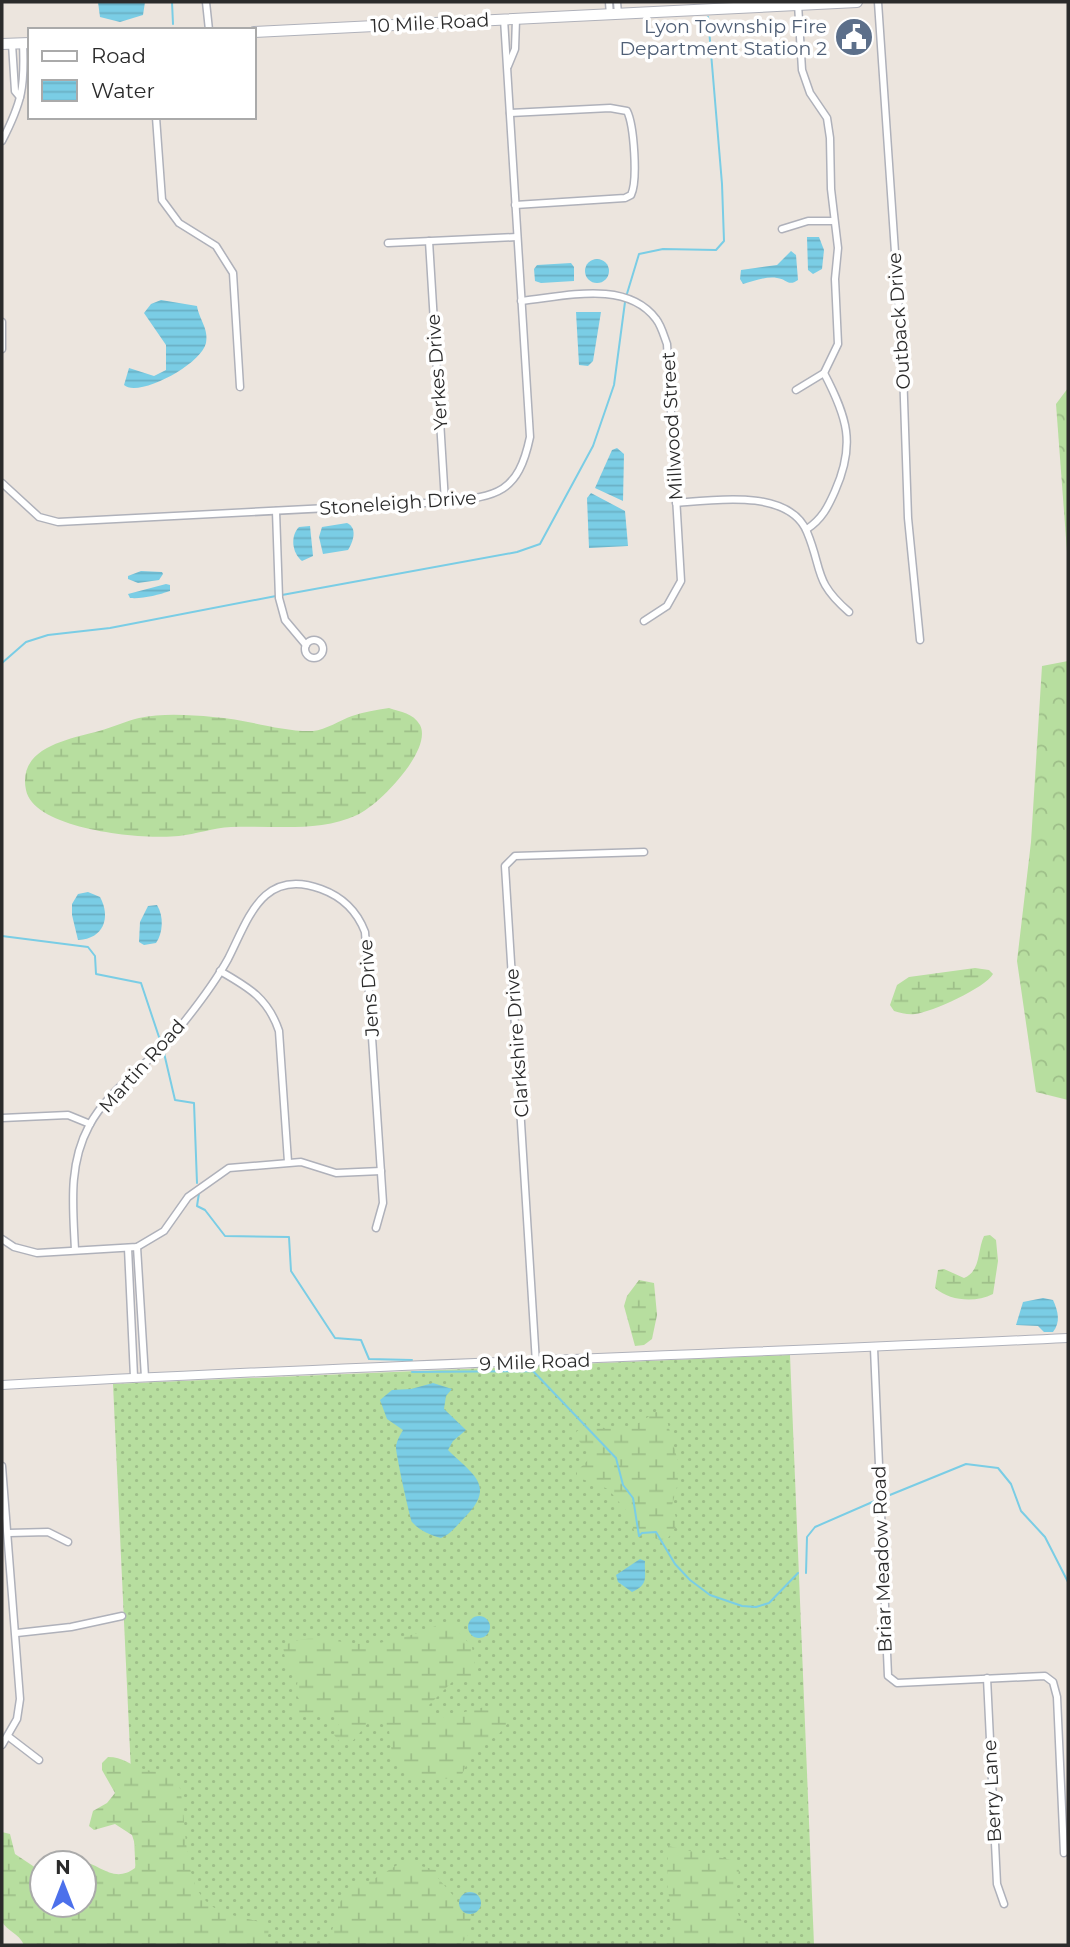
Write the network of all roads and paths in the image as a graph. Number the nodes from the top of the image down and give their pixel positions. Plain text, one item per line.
1 (206, 2) edge
2 (609, 2) edge
3 (617, 2) edge
4 (857, 2) edge
5 (878, 2) edge
6 (798, 5) junction
7 (705, 6) edge
8 (614, 14) junction
9 (504, 19) junction
10 (516, 19) junction
11 (209, 28) edge
12 (256, 32) edge
13 (27, 43) edge
14 (7, 44) edge
15 (508, 68) junction
16 (20, 97) junction
17 (510, 113) junction
18 (156, 119) edge
19 (2, 141) edge
20 (515, 205) junction
21 (833, 221) junction
22 (782, 229) dead end
23 (517, 237) junction
24 (429, 241) junction
25 (388, 243) dead end
26 (521, 301) junction
27 (2, 322) edge
28 (2, 349) edge
29 (824, 373) junction
30 (240, 387) dead end
31 (796, 390) dead end
32 (2, 483) edge
33 (445, 502) junction
34 (676, 503) junction
35 (276, 510) junction
36 (807, 529) junction
37 (849, 612) dead end
38 (644, 621) dead end
39 (920, 640) dead end
40 (306, 645) dead end
41 (644, 852) dead end
42 (220, 971) junction
43 (2, 1118) edge
44 (90, 1124) junction
45 (288, 1162) junction
46 (381, 1171) junction
47 (376, 1228) dead end
48 (2, 1239) edge
49 (137, 1247) junction
50 (128, 1248) junction
51 (75, 1250) junction
52 (1068, 1338) edge
53 (874, 1348) junction
54 (536, 1363) junction
55 (134, 1377) junction
56 (145, 1377) junction
57 (2, 1385) edge
58 (2, 1466) edge
59 (9, 1533) junction
60 (68, 1542) dead end
61 (122, 1616) dead end
62 (17, 1633) junction
63 (988, 1678) junction
64 (9, 1737) junction
65 (2, 1745) edge
66 (39, 1760) dead end
67 (1064, 1853) dead end
68 (1004, 1903) dead end

1 - 11 street
2 - 8 street
3 - 8 street
4 - 6 main road, 10 Mile Road
5 - 39 street, Outback Drive
6 - 7 main road, 10 Mile Road
6 - 21 street
7 - 8 main road, 10 Mile Road
8 - 10 main road, 10 Mile Road
9 - 10 main road, 10 Mile Road
9 - 12 main road, 10 Mile Road
9 - 15 street, Stoneleigh Drive
10 - 15 street, Stoneleigh Drive
13 - 14 main road
13 - 16 street
14 - 16 street
15 - 17 street, Stoneleigh Drive
16 - 19 street
17 - 20 street, Stoneleigh Drive
17 - 20 street
18 - 30 street
20 - 23 street, Stoneleigh Drive
21 - 22 street
21 - 29 street
23 - 24 street
23 - 26 street, Stoneleigh Drive
24 - 25 street
24 - 33 street, Yerkes Drive
26 - 33 street, Stoneleigh Drive
26 - 34 street, Millwood Street
27 - 28 street
29 - 31 street
29 - 36 street
32 - 35 street, Stoneleigh Drive
33 - 35 street, Stoneleigh Drive
34 - 36 street
34 - 38 street, Millwood Street
35 - 40 street
36 - 37 street
41 - 54 street, Clarkshire Drive
42 - 44 street, Martin Road
42 - 45 street
42 - 46 street, Jens Drive
43 - 44 street
44 - 51 street, Martin Road
45 - 46 street
45 - 49 street
46 - 47 street, Jens Drive
48 - 51 street
49 - 50 street
49 - 56 street
50 - 51 street
50 - 55 street
52 - 53 street, 9 Mile Road
53 - 54 street, 9 Mile Road
53 - 63 street, Briar Meadow Road
54 - 56 street, 9 Mile Road
55 - 56 street, 9 Mile Road
55 - 57 street, 9 Mile Road
58 - 59 street
59 - 60 street
59 - 62 street
61 - 62 street
62 - 64 street
63 - 67 street, Briar Meadow Road
63 - 68 street, Berry Lane
64 - 65 street
64 - 66 street

